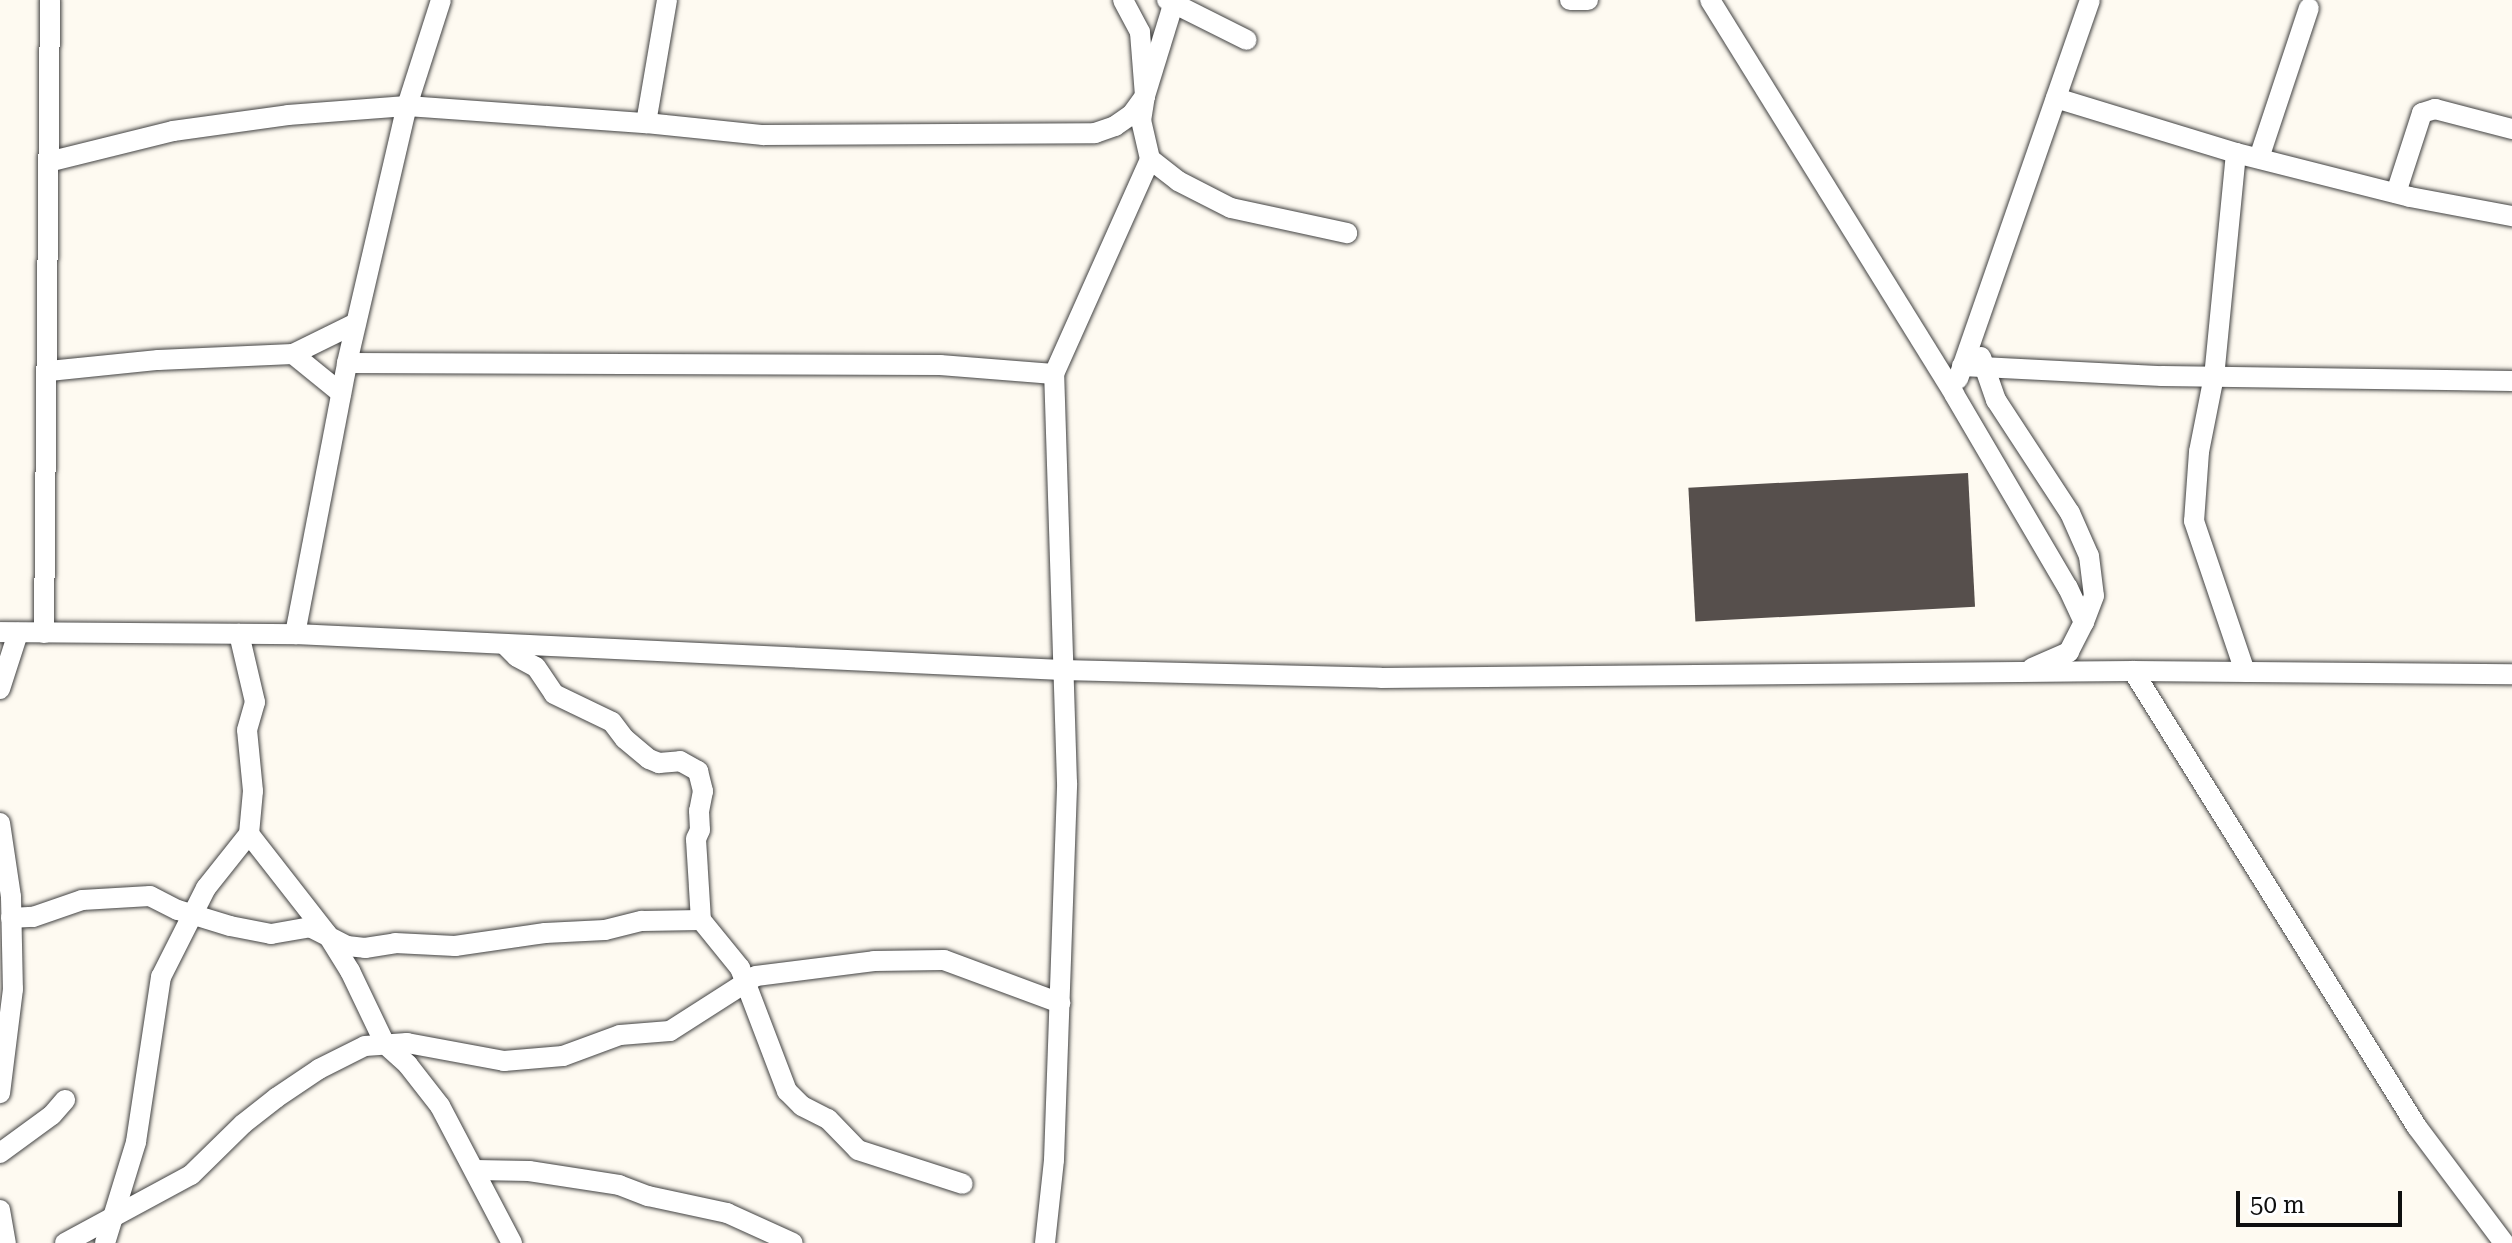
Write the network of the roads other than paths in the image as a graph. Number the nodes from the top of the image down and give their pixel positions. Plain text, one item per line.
1 (50, 0) edge
2 (441, 0) edge
3 (667, 0) edge
4 (1123, 0) edge
5 (1570, 0) edge
6 (1588, 0) edge
7 (1710, 0) edge
8 (2090, 0) edge
9 (1171, 1) edge
10 (2309, 8) dead end
11 (1247, 40) dead end
12 (1145, 96) junction
13 (2056, 98) junction
14 (407, 106) junction
15 (646, 123) junction
16 (2512, 129) edge
17 (2236, 153) junction
18 (2259, 158) junction
19 (1150, 159) junction
20 (48, 162) junction
21 (2396, 193) junction
22 (2512, 216) edge
23 (1347, 233) dead end
24 (356, 323) junction
25 (1975, 326) junction
26 (293, 354) junction
27 (347, 363) junction
28 (1962, 366) junction
29 (1983, 367) junction
30 (49, 371) junction
31 (1054, 374) junction
32 (2214, 376) junction
33 (2512, 381) edge
34 (341, 393) junction
35 (1954, 394) junction
36 (2084, 622) junction
37 (9, 632) edge
38 (44, 633) junction
39 (239, 634) junction
40 (295, 634) junction
41 (504, 644) junction
42 (1062, 670) junction
43 (2133, 671) junction
44 (2245, 672) junction
45 (2020, 673) junction
46 (2512, 674) edge
47 (0, 689) edge
48 (0, 823) edge
49 (249, 834) junction
50 (191, 914) junction
51 (11, 918) junction
52 (701, 920) junction
53 (327, 934) junction
54 (747, 981) junction
55 (1060, 1003) junction
56 (385, 1044) junction
57 (3, 1051) edge
58 (0, 1093) edge
59 (65, 1100) dead end
60 (0, 1153) edge
61 (476, 1170) junction
62 (963, 1184) dead end
63 (0, 1210) edge
64 (110, 1219) junction
65 (6, 1243) edge
66 (65, 1243) edge
67 (105, 1243) edge
68 (512, 1243) edge
69 (793, 1243) edge
70 (1045, 1243) edge
71 (2504, 1243) edge

1 - 20 street
2 - 14 street
3 - 15 street
4 - 12 street
5 - 6 street
7 - 35 street
8 - 13 street
9 - 11 street
9 - 12 street
10 - 18 street
12 - 15 street
12 - 19 street
13 - 17 street
13 - 25 street
14 - 15 street
14 - 20 street
14 - 24 street
16 - 21 street
17 - 18 street
17 - 32 street
18 - 21 street
19 - 23 street
19 - 31 street
20 - 30 street
21 - 22 street
24 - 26 street
24 - 27 street
25 - 28 street
25 - 29 street
26 - 30 street
26 - 34 street
27 - 31 street
27 - 34 street
28 - 29 street
28 - 35 street
29 - 32 street
29 - 36 street
30 - 38 street
31 - 42 street
32 - 33 street
32 - 44 street
34 - 40 street
35 - 36 street
36 - 45 street
37 - 38 street
37 - 47 street
38 - 39 street
39 - 40 street
39 - 49 street
40 - 41 street
41 - 42 street
41 - 52 street
42 - 45 street
42 - 55 street
43 - 44 street
43 - 45 street
43 - 71 street
44 - 46 street
48 - 51 street
49 - 50 street
49 - 53 street
50 - 51 street
50 - 53 street
50 - 64 street
51 - 57 street
52 - 53 street
52 - 54 street
53 - 56 street
54 - 55 street
54 - 56 street
54 - 62 street
55 - 70 street
56 - 61 street
56 - 64 street
57 - 58 street
59 - 60 street
61 - 68 street
61 - 69 street
63 - 65 street
64 - 66 street
64 - 67 street

